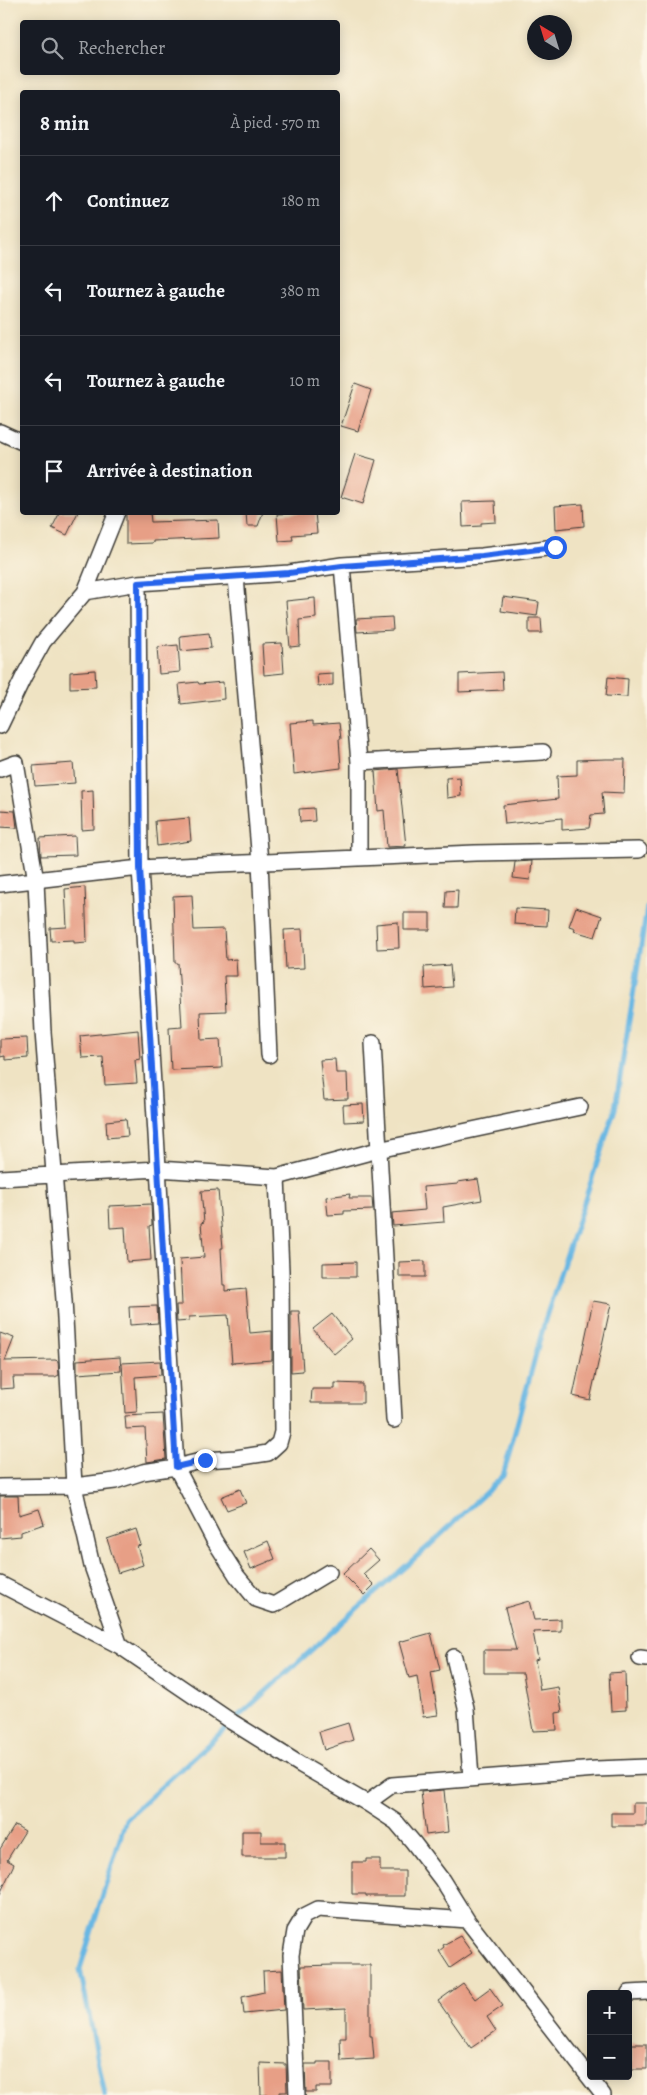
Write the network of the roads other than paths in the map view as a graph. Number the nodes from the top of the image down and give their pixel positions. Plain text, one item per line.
1 (0, 432) edge
2 (20, 441) edge
3 (116, 515) edge
4 (555, 547) dead end
5 (342, 566) junction
6 (236, 577) junction
7 (138, 583) junction
8 (85, 592) junction
9 (0, 726) edge
10 (543, 752) dead end
11 (358, 762) junction
12 (0, 768) edge
13 (639, 850) dead end
14 (359, 858) junction
15 (260, 862) junction
16 (140, 868) junction
17 (36, 881) junction
18 (0, 884) edge
19 (373, 1043) dead end
20 (269, 1055) dead end
21 (580, 1107) dead end
22 (378, 1150) junction
23 (158, 1169) junction
24 (54, 1174) junction
25 (0, 1178) edge
26 (277, 1178) junction
27 (394, 1420) dead end
28 (176, 1467) junction
29 (74, 1486) junction
30 (0, 1487) edge
31 (329, 1572) dead end
32 (0, 1584) edge
33 (120, 1646) junction
34 (454, 1657) dead end
35 (647, 1767) edge
36 (471, 1778) junction
37 (367, 1803) junction
38 (467, 1920) junction
39 (647, 1992) edge
40 (632, 1993) edge
41 (296, 2095) edge
42 (602, 2095) edge

1 - 2 street
3 - 8 street
4 - 5 street
5 - 6 street
5 - 11 street
6 - 7 street
6 - 15 street
7 - 8 street
7 - 16 street
8 - 9 street
10 - 11 street
11 - 14 street
12 - 17 street
13 - 14 street
14 - 15 street
15 - 16 street
15 - 20 street
16 - 17 street
16 - 23 street
17 - 18 street
17 - 24 street
19 - 22 street
21 - 22 street
22 - 26 street
22 - 27 street
23 - 24 street
23 - 26 street
23 - 28 street
24 - 25 street
24 - 29 street
26 - 28 street
28 - 29 street
28 - 31 street
29 - 30 street
29 - 33 street
32 - 33 street
33 - 37 street
34 - 36 street
35 - 36 street
36 - 37 street
37 - 38 street
38 - 41 street
38 - 42 street
39 - 40 street

